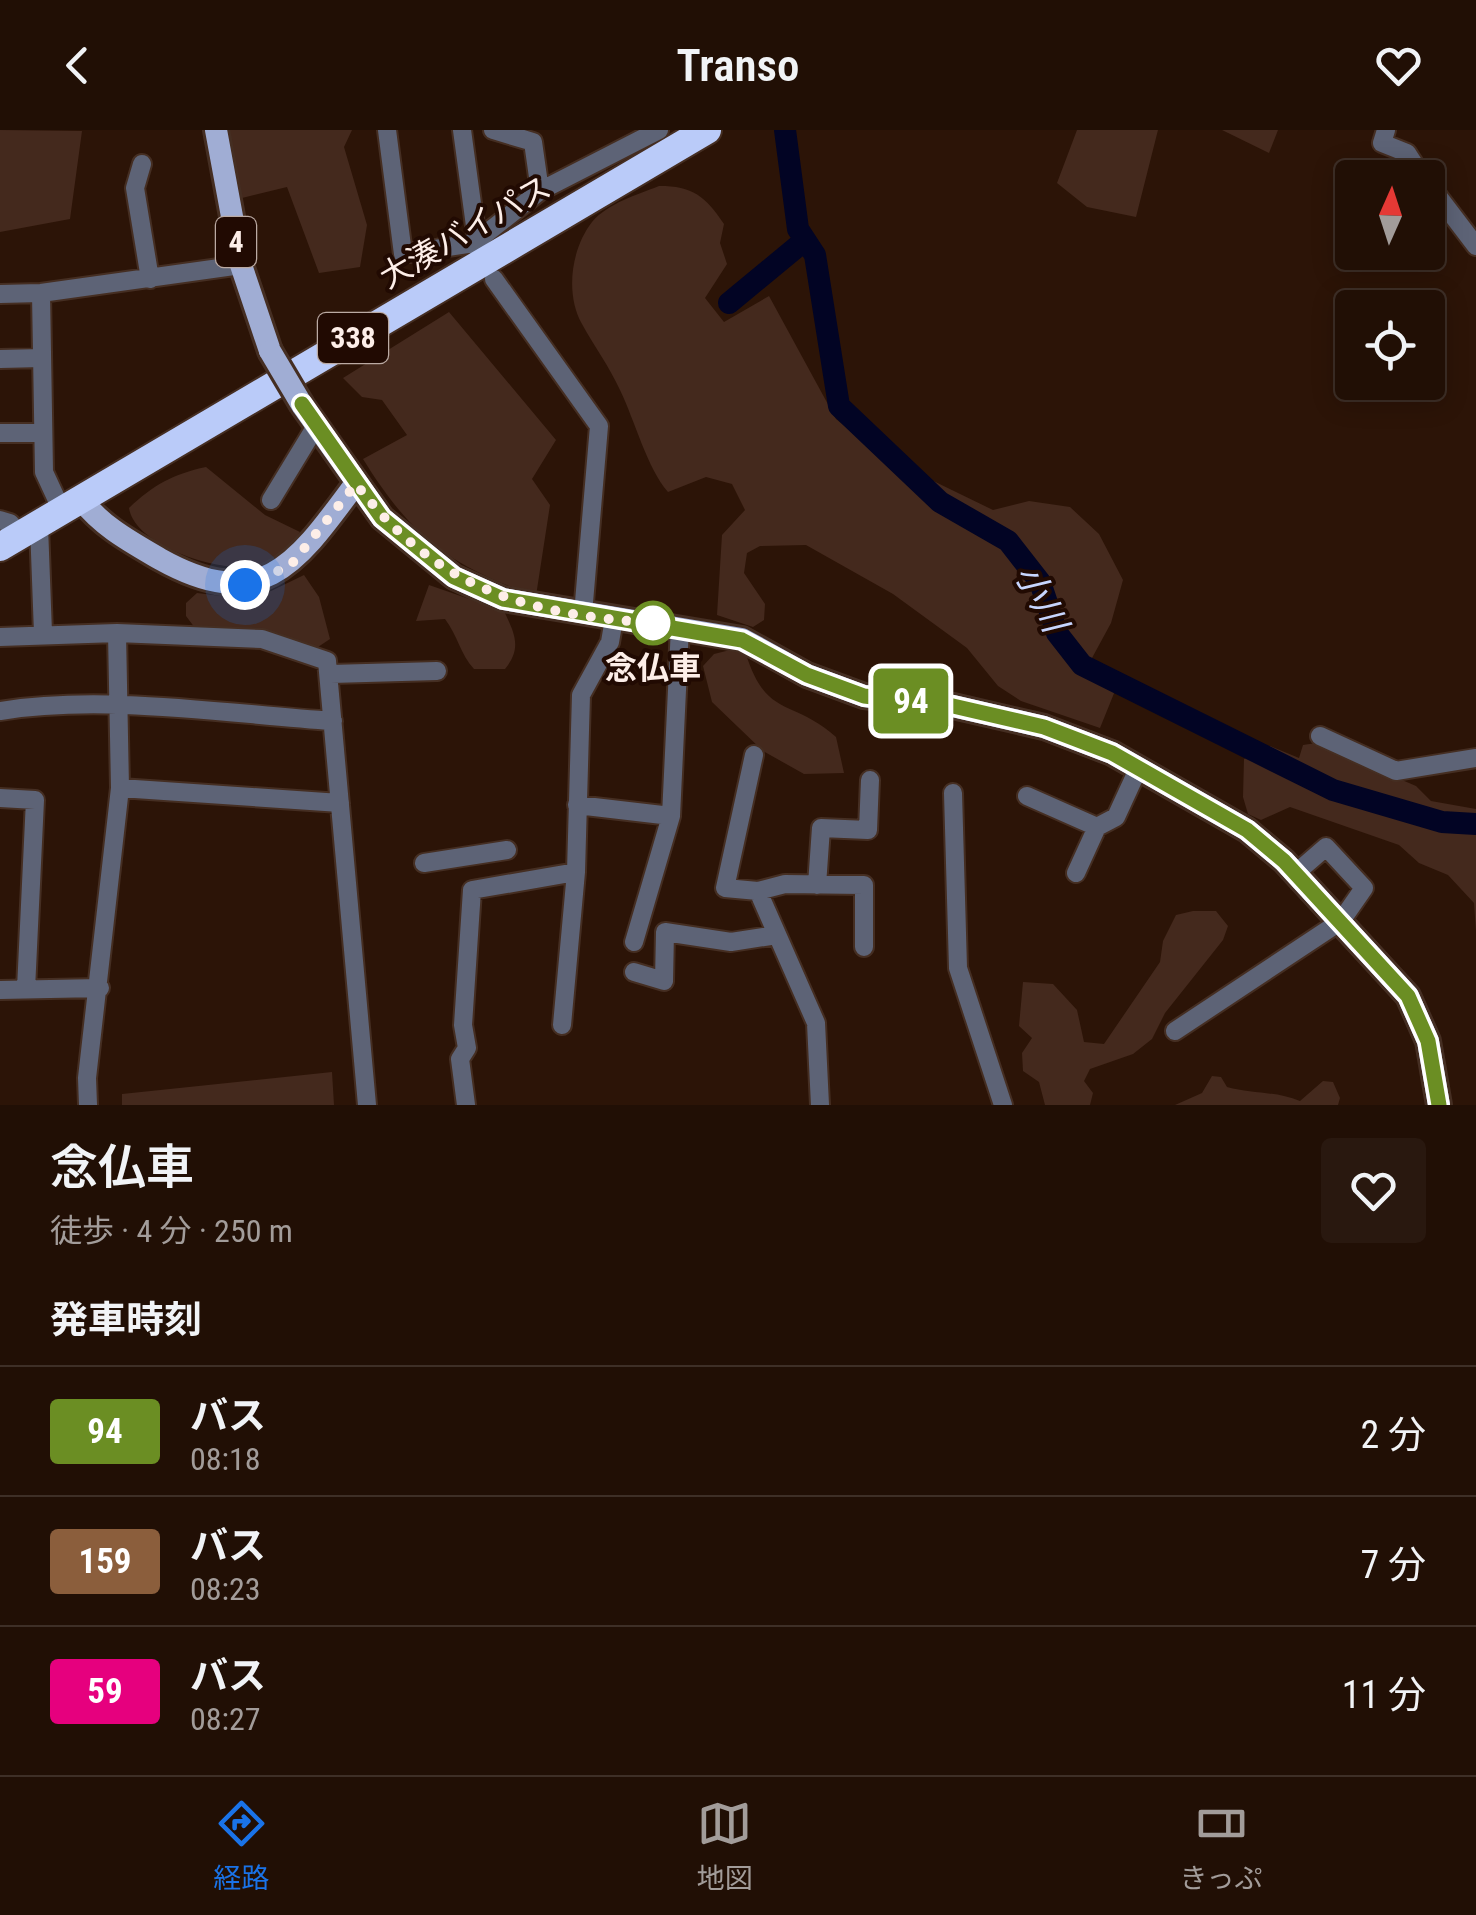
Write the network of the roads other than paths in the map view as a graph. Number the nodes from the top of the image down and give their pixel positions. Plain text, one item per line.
1 (216, 130) edge
2 (387, 130) edge
3 (462, 130) edge
4 (493, 130) edge
5 (659, 130) edge
6 (1386, 130) edge
7 (696, 133) edge
8 (1411, 160) edge
9 (142, 164) dead end
10 (540, 191) junction
11 (1445, 205) edge
12 (476, 245) junction
13 (1476, 246) edge
14 (241, 265) junction
15 (150, 279) junction
16 (494, 279) dead end
17 (0, 294) edge
18 (41, 294) junction
19 (42, 358) junction
20 (0, 359) edge
21 (316, 426) junction
22 (0, 433) edge
23 (43, 433) junction
24 (356, 484) junction
25 (271, 500) dead end
26 (34, 523) edge
27 (582, 614) junction
28 (614, 618) junction
29 (680, 626) junction
30 (43, 633) junction
31 (117, 634) junction
32 (0, 637) edge
33 (437, 672) dead end
34 (331, 674) junction
35 (118, 708) junction
36 (0, 711) edge
37 (333, 720) junction
38 (1320, 736) dead end
39 (754, 755) dead end
40 (1476, 758) edge
41 (1138, 767) junction
42 (870, 780) dead end
43 (120, 788) junction
44 (953, 793) dead end
45 (1027, 796) dead end
46 (0, 798) edge
47 (340, 803) junction
48 (577, 806) junction
49 (671, 816) junction
50 (1097, 826) junction
51 (507, 850) dead end
52 (465, 856) junction
53 (424, 863) dead end
54 (576, 872) junction
55 (1076, 873) dead end
56 (1296, 873) junction
57 (817, 885) junction
58 (472, 890) junction
59 (758, 891) junction
60 (1342, 921) junction
61 (777, 935) junction
62 (634, 942) dead end
63 (864, 946) dead end
64 (634, 972) dead end
65 (100, 988) junction
66 (26, 989) junction
67 (0, 990) edge
68 (562, 1025) dead end
69 (1175, 1032) dead end
70 (88, 1105) edge
71 (368, 1105) edge
72 (466, 1105) edge
73 (820, 1105) edge
74 (1004, 1105) edge
75 (1439, 1105) edge

1 - 14 main road, 4
2 - 12 street
3 - 12 street
4 - 10 street
5 - 10 street
6 - 8 street
7 - 26 highway, 大湊バイパス / 338
9 - 15 street
10 - 12 street
11 - 13 street
14 - 15 street
14 - 21 main road, 4, bridge
15 - 18 street
16 - 27 street
17 - 18 street
18 - 19 street
19 - 20 street
19 - 23 street
21 - 24 main road, 4
21 - 25 street
22 - 23 street
23 - 26 street
24 - 26 main road
24 - 27 main road, 4
26 - 30 street
27 - 28 main road, 4
28 - 29 main road, 4
28 - 48 street
29 - 41 main road, 4
29 - 49 street
30 - 31 street
30 - 32 street
31 - 34 street
31 - 35 street
33 - 34 street
34 - 37 street
35 - 36 street
35 - 37 street
35 - 43 street
37 - 47 street
38 - 40 street
39 - 59 street
41 - 50 street
41 - 56 main road, 4
42 - 57 street
43 - 47 street
43 - 65 street
44 - 74 street
45 - 50 street
46 - 66 street
47 - 71 street
48 - 49 street
48 - 54 street
49 - 62 street
50 - 55 street
51 - 52 street
52 - 53 street
52 - 58 street
54 - 58 street
54 - 68 street
56 - 60 main road, 4
56 - 60 street
57 - 59 street
57 - 63 street
58 - 72 street
59 - 61 street
60 - 69 street
60 - 75 main road, 4
61 - 64 street
61 - 73 street
65 - 66 street
65 - 70 street
66 - 67 street

